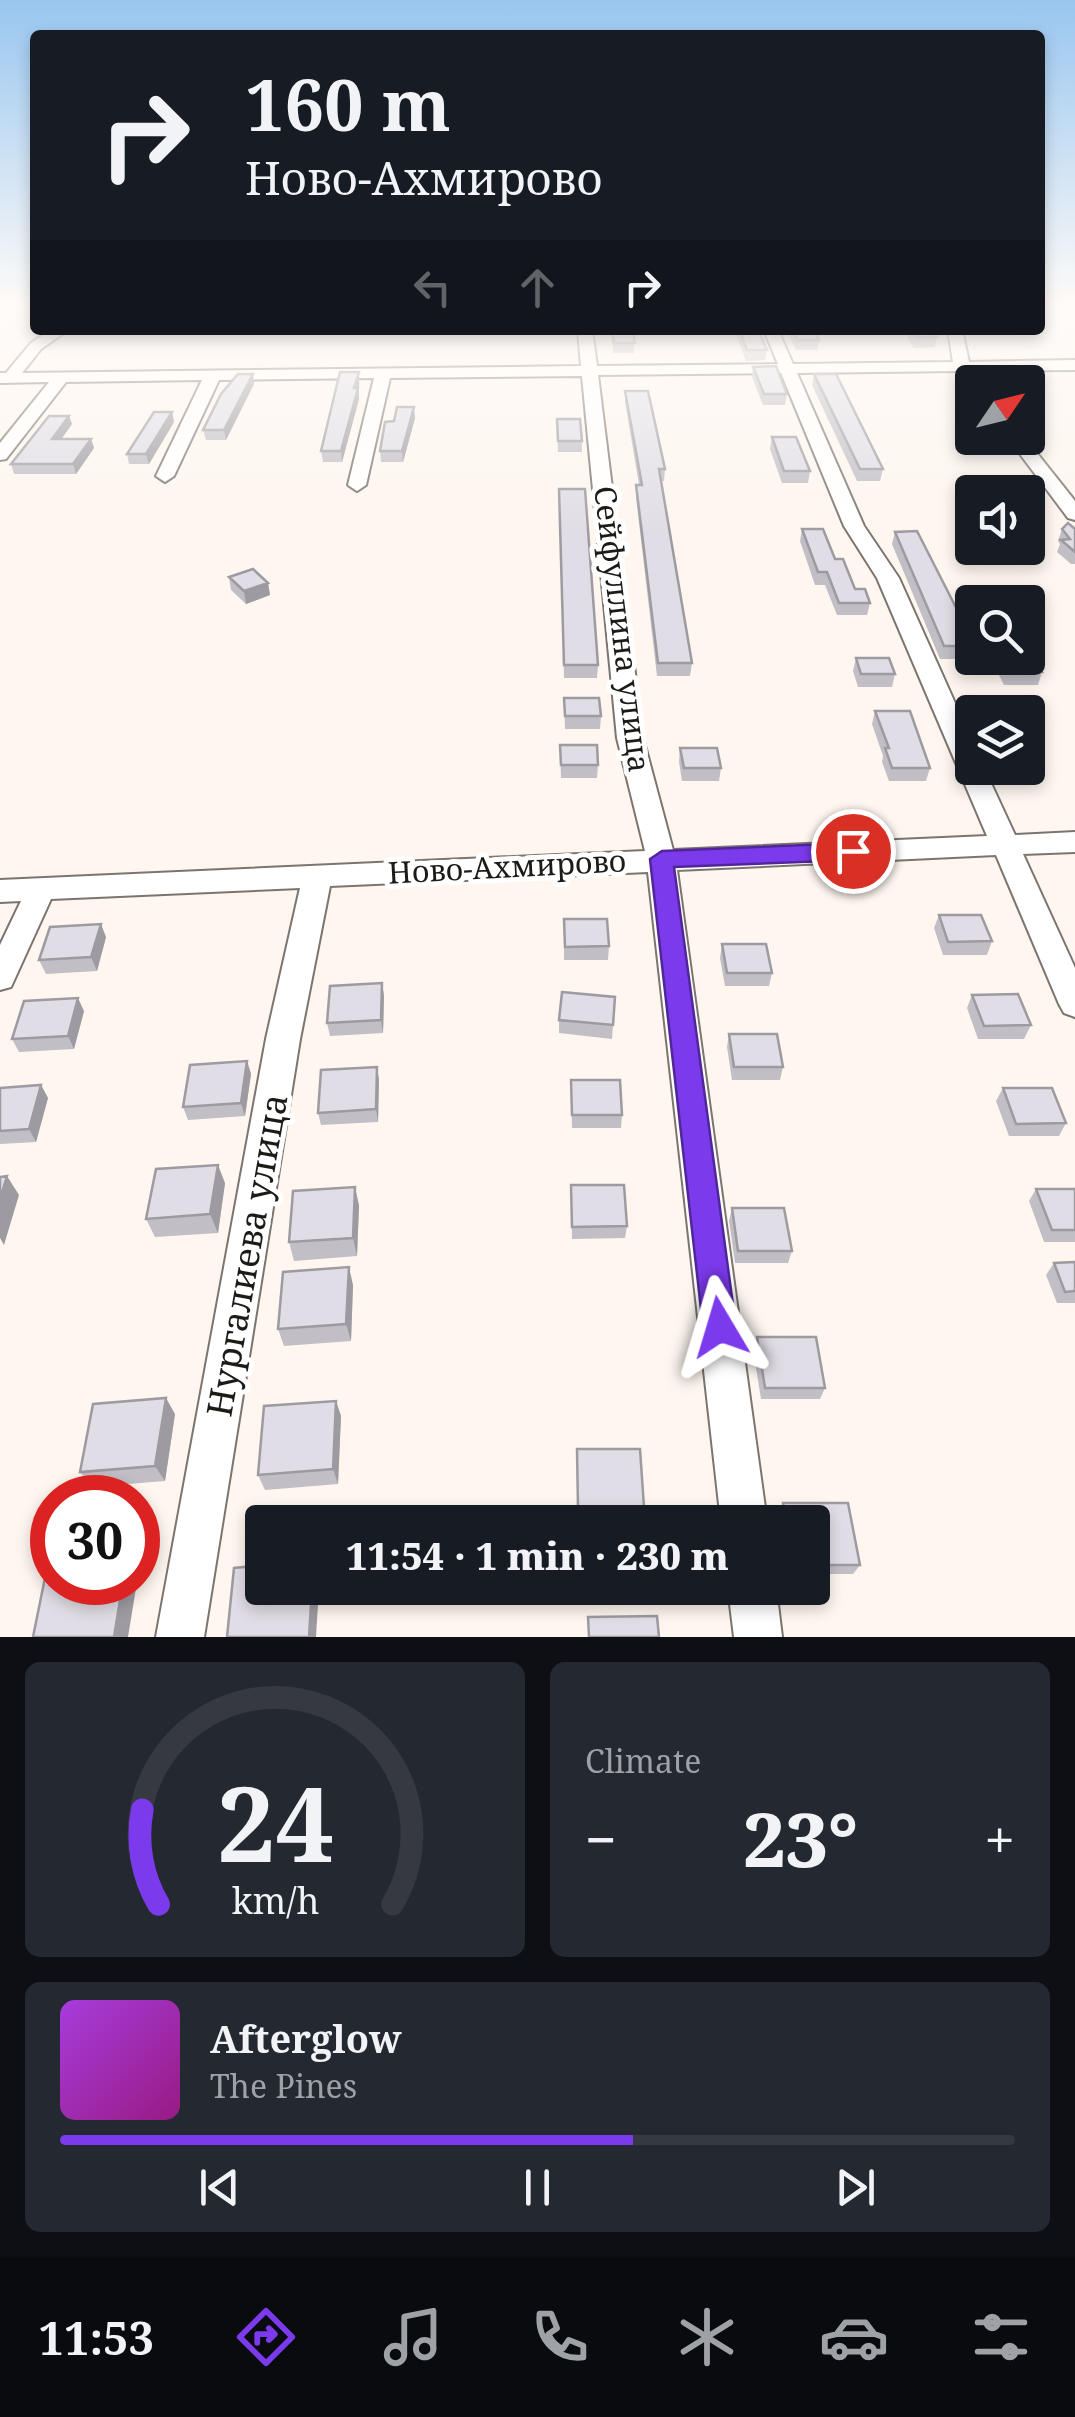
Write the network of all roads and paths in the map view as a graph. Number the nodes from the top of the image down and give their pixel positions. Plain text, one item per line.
1 (59, 380) edge
2 (211, 380) edge
3 (381, 380) edge
4 (593, 380) edge
5 (793, 380) edge
6 (0, 455) edge
7 (1029, 455) edge
8 (164, 476) dead end
9 (357, 486) dead end
10 (1075, 514) edge
11 (1075, 842) edge
12 (1006, 845) junction
13 (662, 859) junction
14 (318, 874) junction
15 (41, 889) junction
16 (0, 891) edge
17 (0, 978) edge
18 (1075, 1004) edge
19 (742, 1505) edge
20 (754, 1605) edge
21 (180, 1637) edge
22 (758, 1637) edge

1 - 6 street
2 - 8 street
3 - 9 street
4 - 13 street, Сейфуллина улица
5 - 12 street
7 - 10 street
11 - 12 street, Ново-Ахмирово
12 - 13 street, Ново-Ахмирово
12 - 18 street
13 - 14 street, Ново-Ахмирово
13 - 19 street, Сейфуллина улица
14 - 15 street, Ново-Ахмирово
14 - 21 street, Нургалиева улица
15 - 16 street, Ново-Ахмирово
15 - 17 street
20 - 22 street

